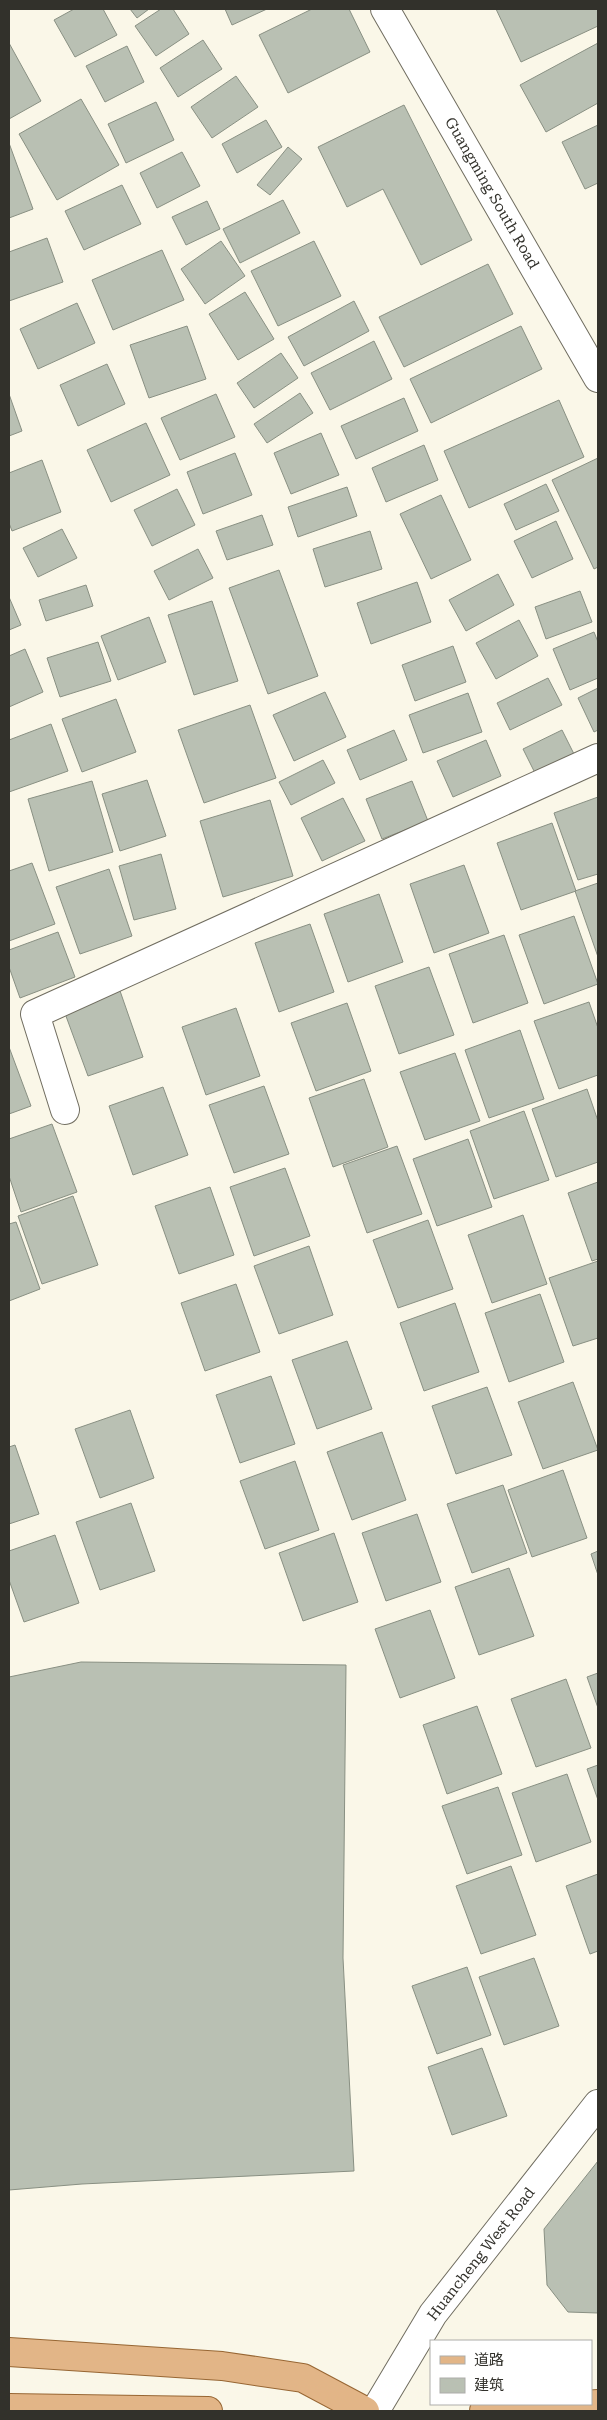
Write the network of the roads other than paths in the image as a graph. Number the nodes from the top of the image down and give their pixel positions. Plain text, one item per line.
1 (385, 9) edge
2 (598, 378) edge
3 (598, 758) edge
4 (65, 1110) dead end
5 (598, 2104) edge
6 (9, 2352) edge
7 (582, 2405) edge
8 (9, 2408) edge
9 (208, 2411) edge
10 (365, 2411) edge
11 (375, 2411) edge
12 (484, 2411) edge

1 - 2 street, Guangming South Road
3 - 4 street
5 - 11 street, Huancheng West Road
6 - 10 main road
7 - 12 main road
8 - 9 main road

